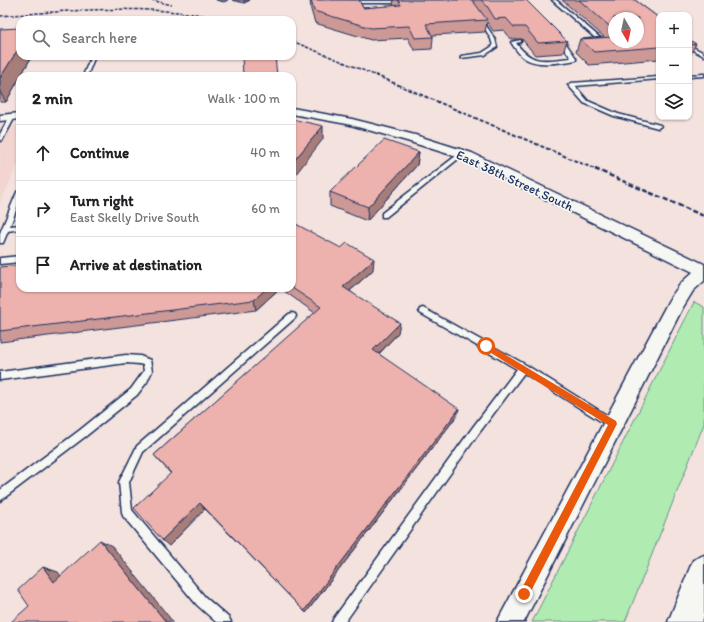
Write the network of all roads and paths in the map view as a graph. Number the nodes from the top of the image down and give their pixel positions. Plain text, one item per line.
1 (554, 0) edge
2 (358, 1) edge
3 (382, 1) edge
4 (396, 1) edge
5 (404, 1) edge
6 (343, 2) edge
7 (386, 9) edge
8 (475, 13) edge
9 (554, 33) edge
10 (519, 41) edge
11 (600, 46) edge
12 (574, 48) dead end
13 (692, 48) edge
14 (566, 49) junction
15 (704, 55) edge
16 (462, 57) dead end
17 (91, 60) edge
18 (87, 72) edge
19 (704, 75) edge
20 (692, 76) edge
21 (656, 78) edge
22 (296, 112) edge
23 (10, 117) edge
24 (658, 126) dead end
25 (2, 132) edge
26 (0, 139) edge
27 (461, 154) junction
28 (16, 202) edge
29 (384, 215) dead end
30 (16, 228) edge
31 (5, 229) junction
32 (0, 241) edge
33 (16, 259) edge
34 (0, 261) edge
35 (704, 271) edge
36 (423, 311) dead end
37 (292, 316) dead end
38 (523, 368) junction
39 (0, 376) edge
40 (613, 424) junction
41 (0, 496) edge
42 (704, 571) edge
43 (225, 622) edge
44 (338, 622) edge
45 (510, 622) edge
46 (685, 622) edge

1 - 11 lane
2 - 3 lane
2 - 6 lane
3 - 4 lane
3 - 7 lane
4 - 5 lane
8 - 16 lane
9 - 14 lane
10 - 14 lane
12 - 14 lane
13 - 15 lane
17 - 18 lane
19 - 20 lane
21 - 24 lane
22 - 27 street, East 38th Street South
23 - 25 lane
25 - 26 lane
27 - 29 lane
27 - 35 street, East 38th Street South
28 - 31 lane
30 - 31 lane
31 - 32 lane
33 - 34 lane
35 - 40 street
36 - 38 lane
37 - 43 lane
38 - 40 lane
38 - 44 lane
39 - 41 lane
40 - 45 street
42 - 46 highway

